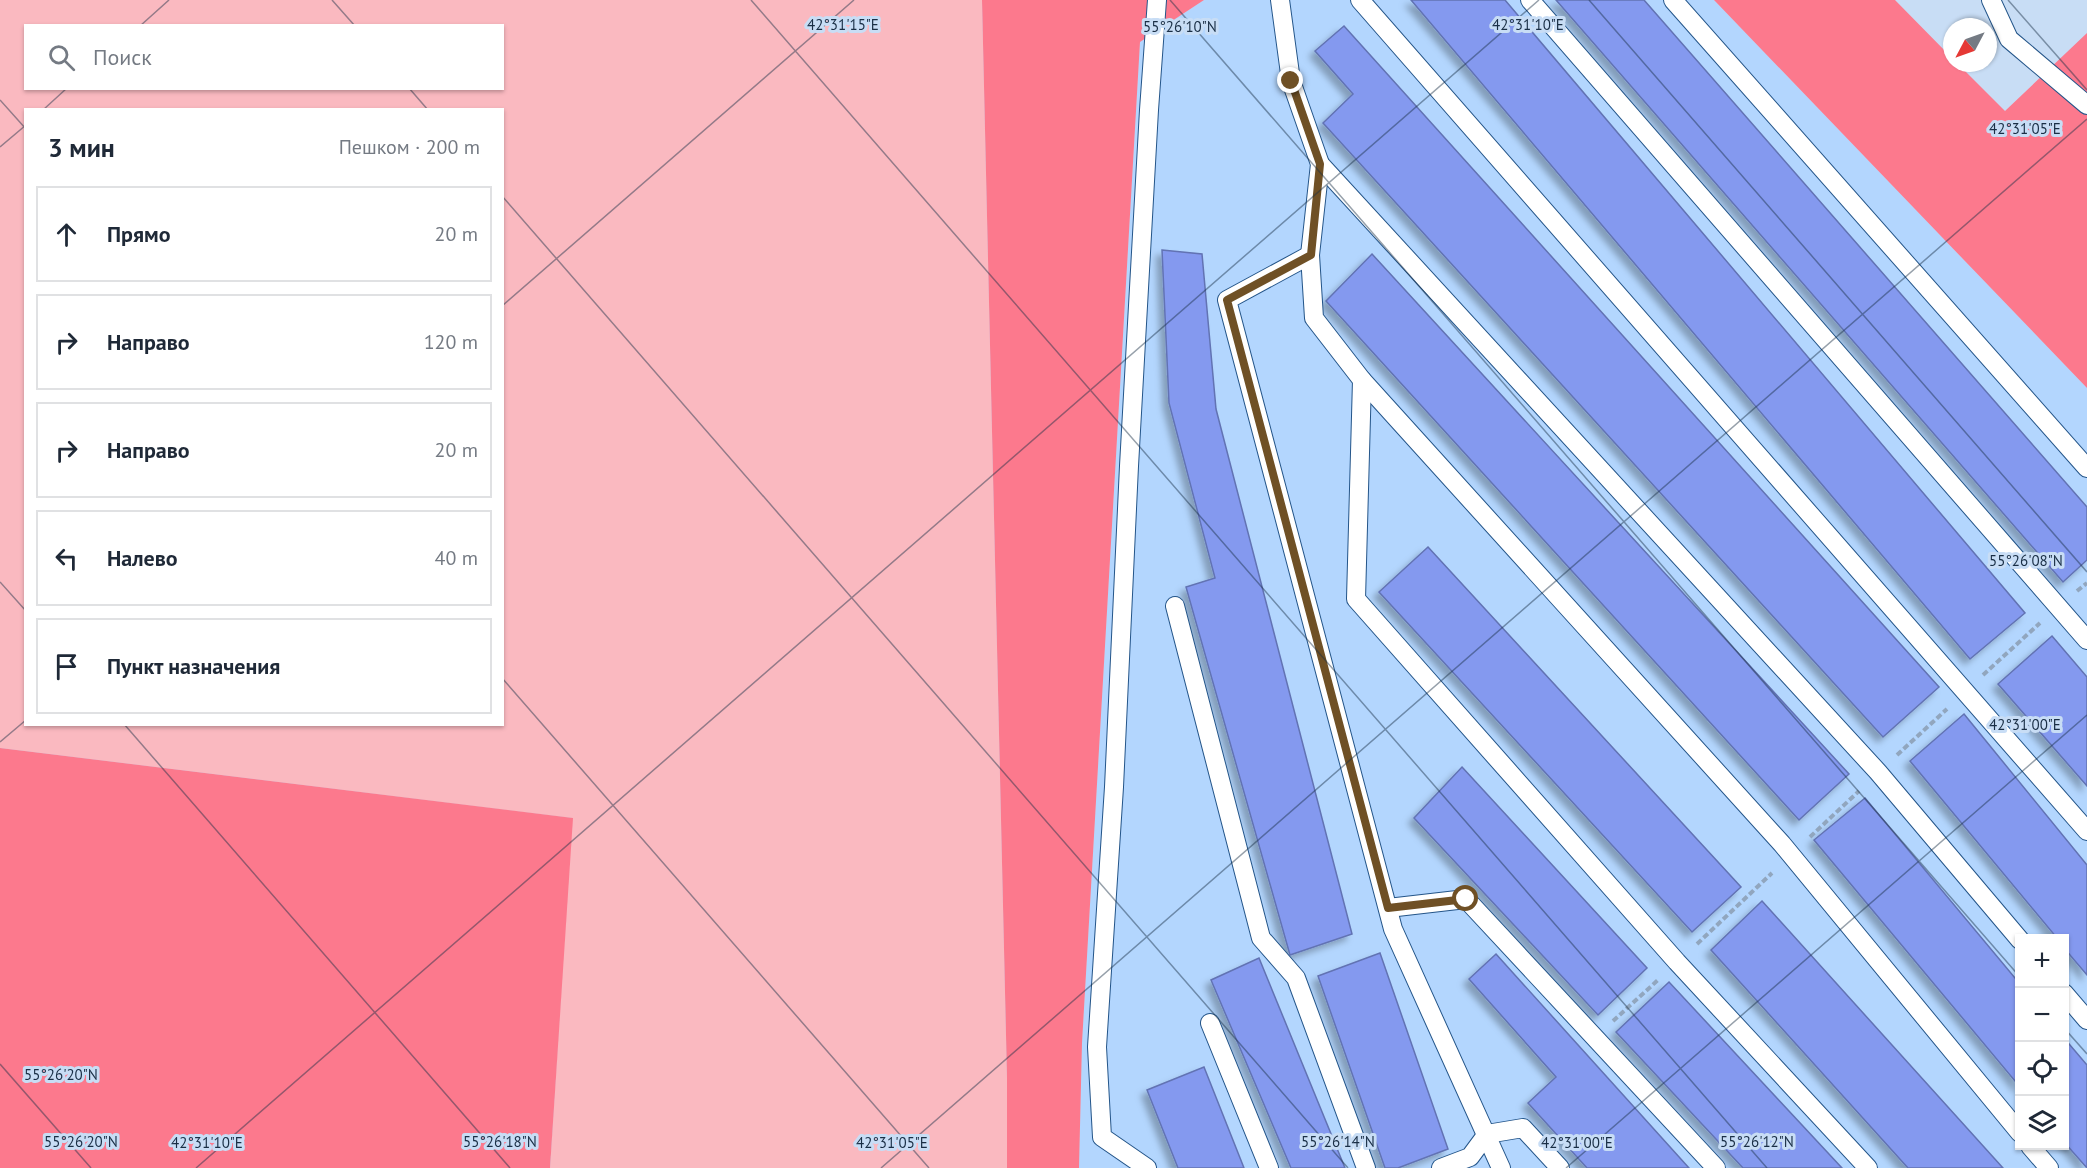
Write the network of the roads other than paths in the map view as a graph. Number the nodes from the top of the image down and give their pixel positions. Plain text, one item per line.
1 (1157, 0) edge
2 (1280, 0) edge
3 (1360, 0) edge
4 (1530, 0) edge
5 (1673, 0) edge
6 (1991, 0) edge
7 (2087, 105) edge
8 (1320, 164) junction
9 (1311, 255) junction
10 (1362, 380) junction
11 (2087, 468) edge
12 (1175, 606) dead end
13 (2087, 640) edge
14 (2087, 831) edge
15 (1388, 908) junction
16 (2015, 935) edge
17 (2069, 999) edge
18 (2087, 1020) edge
19 (1210, 1023) dead end
20 (2015, 1127) edge
21 (1487, 1134) junction
22 (2033, 1150) edge
23 (1147, 1168) edge
24 (1269, 1168) edge
25 (1366, 1168) edge
26 (1441, 1168) edge
27 (1501, 1168) edge
28 (1560, 1168) edge
29 (1716, 1168) edge
30 (1868, 1168) edge
31 (2049, 1168) edge

1 - 23 lane
2 - 8 lane
3 - 14 lane
4 - 13 lane
5 - 11 lane
6 - 7 lane
8 - 9 lane
8 - 16 lane
9 - 10 lane
9 - 15 lane
10 - 20 lane
10 - 30 lane
12 - 25 lane
15 - 21 lane
15 - 29 lane
17 - 18 lane
19 - 24 lane
21 - 26 lane
21 - 27 lane
21 - 28 lane
22 - 31 lane

